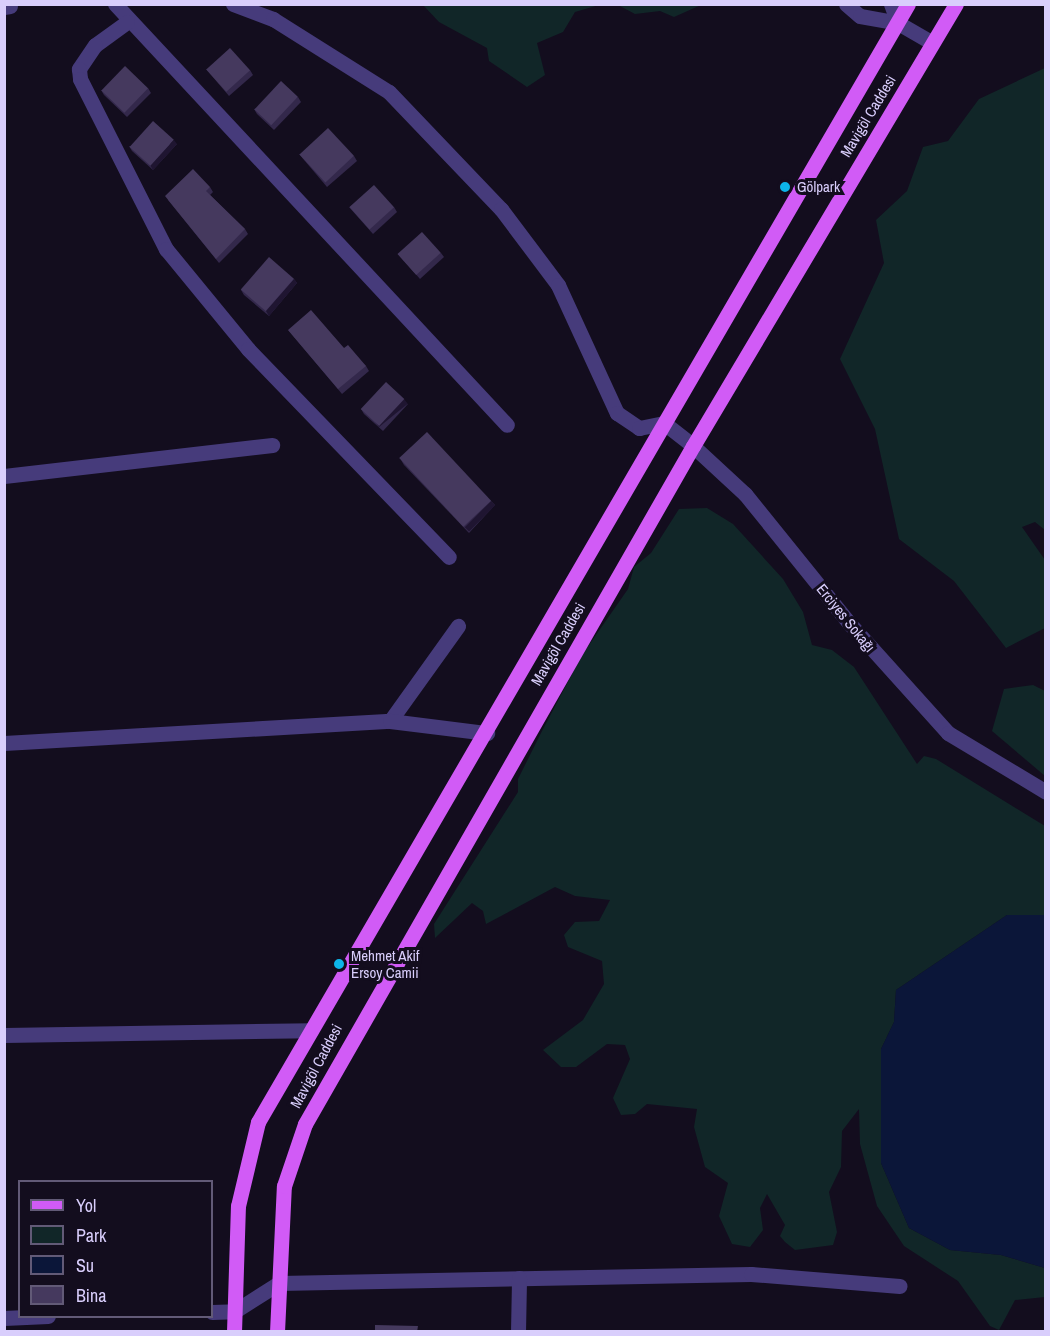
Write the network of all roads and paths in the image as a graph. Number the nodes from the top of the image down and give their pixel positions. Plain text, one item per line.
1 (115, 4) edge
2 (233, 4) edge
3 (846, 4) edge
4 (891, 4) edge
5 (908, 4) edge
6 (956, 4) edge
7 (127, 22) junction
8 (898, 23) junction
9 (932, 43) junction
10 (664, 423) junction
11 (507, 425) dead end
12 (272, 445) dead end
13 (693, 446) junction
14 (4, 476) edge
15 (449, 557) dead end
16 (458, 626) dead end
17 (390, 721) junction
18 (487, 733) junction
19 (4, 743) edge
20 (1046, 792) edge
21 (310, 1030) junction
22 (4, 1035) edge
23 (519, 1278) junction
24 (279, 1284) junction
25 (900, 1286) dead end
26 (235, 1311) junction
27 (213, 1312) edge
28 (234, 1332) edge
29 (277, 1332) edge
30 (518, 1332) edge

1 - 7 street
2 - 10 street
3 - 8 street
4 - 8 street
5 - 8 main road, Mavigöl Caddesi
6 - 9 main road, Mavigöl Caddesi
7 - 11 street
7 - 15 street
8 - 9 street
8 - 10 main road, Mavigöl Caddesi
9 - 13 main road, Mavigöl Caddesi
10 - 13 street, Erciyes Sokağı
10 - 18 main road, Mavigöl Caddesi
12 - 14 street
13 - 20 street, Erciyes Sokağı
13 - 24 main road, Mavigöl Caddesi
16 - 17 street
17 - 18 street
17 - 19 street
18 - 21 main road, Mavigöl Caddesi
21 - 22 street
21 - 26 main road, Mavigöl Caddesi
23 - 24 street
23 - 25 street
23 - 30 street
24 - 26 street
24 - 29 main road, Mavigöl Caddesi
26 - 27 street
26 - 28 main road, Mavigöl Caddesi

